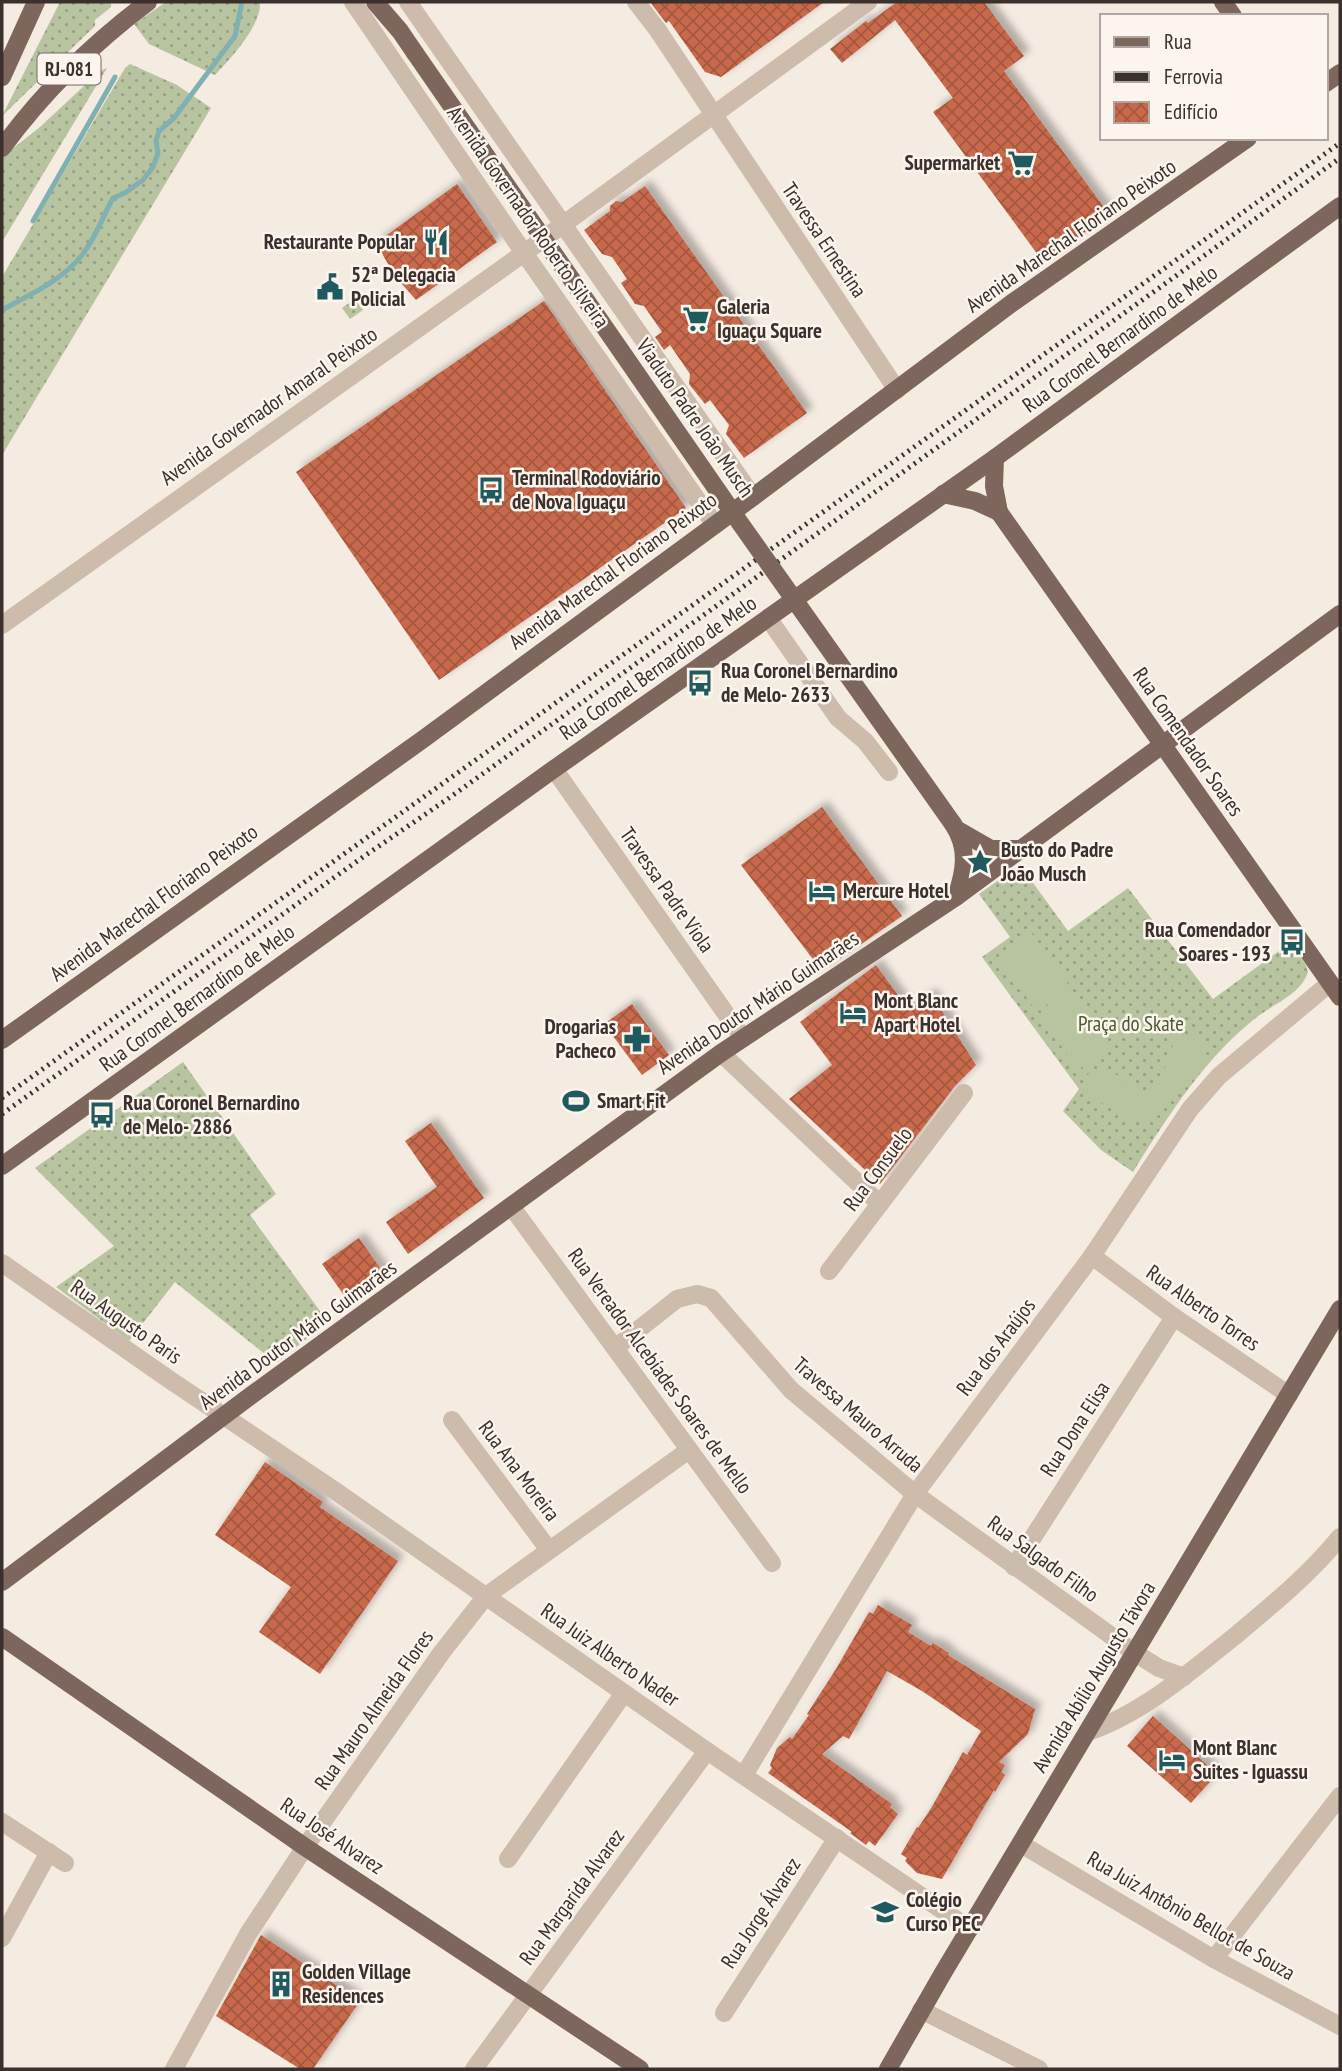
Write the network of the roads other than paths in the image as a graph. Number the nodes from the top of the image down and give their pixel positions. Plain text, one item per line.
1 (36, 2) edge
2 (148, 2) edge
3 (353, 2) edge
4 (375, 2) edge
5 (386, 2) edge
6 (408, 2) edge
7 (636, 2) edge
8 (868, 2) edge
9 (400, 31) junction
10 (2, 77) edge
11 (713, 114) junction
12 (1245, 140) edge
13 (2, 148) edge
14 (1340, 206) edge
15 (564, 225) junction
16 (524, 253) junction
17 (897, 390) junction
18 (995, 458) junction
19 (943, 494) junction
20 (754, 497) junction
21 (999, 512) junction
22 (715, 525) junction
23 (1340, 614) edge
24 (768, 618) junction
25 (2, 625) edge
26 (1161, 745) junction
27 (554, 769) junction
28 (889, 772) dead end
29 (955, 826) junction
30 (1022, 849) junction
31 (956, 897) junction
32 (1335, 990) edge
33 (2, 1038) edge
34 (743, 1038) junction
35 (721, 1053) junction
36 (964, 1093) dead end
37 (2, 1166) edge
38 (880, 1204) junction
39 (511, 1206) junction
40 (1092, 1256) junction
41 (2, 1263) edge
42 (829, 1271) dead end
43 (1340, 1309) edge
44 (1174, 1317) junction
45 (615, 1348) junction
46 (1289, 1395) junction
47 (226, 1416) junction
48 (452, 1420) dead end
49 (689, 1450) junction
50 (915, 1494) junction
51 (1340, 1537) edge
52 (549, 1550) junction
53 (772, 1563) dead end
54 (1014, 1567) junction
55 (2, 1582) edge
56 (486, 1596) junction
57 (2, 1637) edge
58 (1135, 1653) junction
59 (1184, 1677) junction
60 (624, 1693) junction
61 (1088, 1732) junction
62 (707, 1751) junction
63 (744, 1775) junction
64 (1340, 1796) edge
65 (2, 1822) edge
66 (837, 1838) junction
67 (1021, 1844) junction
68 (305, 1847) junction
69 (49, 1852) junction
70 (508, 1860) dead end
71 (65, 1863) dead end
72 (970, 1929) junction
73 (2, 1938) edge
74 (1214, 1959) junction
75 (530, 1994) junction
76 (921, 2010) junction
77 (724, 2013) dead end
78 (1340, 2026) edge
79 (174, 2069) edge
80 (474, 2069) edge
81 (640, 2069) edge
82 (888, 2069) edge
83 (1039, 2069) edge

1 - 10 main road, RJ-081
2 - 13 main road, RJ-081
3 - 16 street, Avenida Governador Roberto Silveira
4 - 9 main road, Viaduto Padre João Musch
5 - 9 main road, Viaduto Padre João Musch
6 - 15 street, Avenida Governador Roberto Silveira
7 - 11 street, Travessa Ernestina
8 - 11 street, Avenida Governador Amaral Peixoto
9 - 29 main road, Viaduto Padre João Musch, bridge
11 - 15 street, Avenida Governador Amaral Peixoto
11 - 17 street, Travessa Ernestina
12 - 17 main road, Avenida Marechal Floriano Peixoto
14 - 18 main road, Rua Coronel Bernardino de Melo
15 - 16 street, Avenida Governador Amaral Peixoto
15 - 20 street, Avenida Governador Roberto Silveira
16 - 22 street, Avenida Governador Roberto Silveira
16 - 25 street, Avenida Governador Amaral Peixoto
17 - 20 main road, Avenida Marechal Floriano Peixoto
18 - 19 main road, Rua Coronel Bernardino de Melo
18 - 21 main road, Rua Comendador Soares
19 - 21 main road
19 - 24 main road, Rua Coronel Bernardino de Melo
20 - 22 main road, Avenida Marechal Floriano Peixoto
21 - 26 main road, Rua Comendador Soares
22 - 33 main road, Avenida Marechal Floriano Peixoto
23 - 26 main road, Avenida Doutor Mário Guimarães
24 - 27 main road, Rua Coronel Bernardino de Melo
24 - 28 street
26 - 30 main road, Avenida Doutor Mário Guimarães
26 - 32 main road, Rua Comendador Soares
27 - 34 street, Travessa Padre Viola
27 - 37 main road, Rua Coronel Bernardino de Melo
29 - 30 main road, Viaduto Padre João Musch
29 - 31 main road, Viaduto Padre João Musch
30 - 31 main road, Avenida Doutor Mário Guimarães
31 - 34 main road, Avenida Doutor Mário Guimarães
32 - 40 street, Rua dos Araújos
34 - 35 main road, Avenida Doutor Mário Guimarães
35 - 38 street
35 - 39 main road, Avenida Doutor Mário Guimarães
36 - 38 street, Rua Consuelo
38 - 42 street, Rua Consuelo
39 - 45 street, Rua Vereador Alcebíades Soares de Mello
39 - 47 main road, Avenida Doutor Mário Guimarães
40 - 44 street, Rua Alberto Torres
40 - 50 street, Rua dos Araújos
41 - 47 street, Rua Augusto Paris
43 - 46 main road, Avenida Abílio Augusto Távora
44 - 46 street, Rua Alberto Torres
44 - 54 street, Rua Dona Elisa
45 - 49 street, Rua Vereador Alcebíades Soares de Mello
45 - 50 street, Travessa Mauro Arruda
46 - 58 main road, Avenida Abílio Augusto Távora
47 - 55 main road, Avenida Doutor Mário Guimarães
47 - 56 street, Rua Juiz Alberto Nader
48 - 52 street, Rua Ana Moreira
49 - 52 street, Rua Mauro Almeida Flores
49 - 53 street, Rua Vereador Alcebíades Soares de Mello
50 - 54 street, Rua Salgado Filho
50 - 63 street, Rua dos Araújos
51 - 59 street
52 - 56 street, Rua Mauro Almeida Flores
54 - 58 street, Rua Salgado Filho
56 - 60 street, Rua Juiz Alberto Nader
56 - 68 street, Rua Mauro Almeida Flores
57 - 68 main road, Rua José Alvarez
58 - 59 street, Rua Salgado Filho
58 - 61 main road, Avenida Abílio Augusto Távora
59 - 61 street
60 - 62 street, Rua Juiz Alberto Nader
60 - 70 street
61 - 67 main road, Avenida Abílio Augusto Távora
62 - 63 street, Rua Juiz Alberto Nader
62 - 75 street, Rua Margarida Alvarez
63 - 66 street, Rua Juiz Alberto Nader
64 - 74 street
65 - 69 street
66 - 72 street, Rua Juiz Alberto Nader
66 - 77 street, Rua Jorge Álvarez
67 - 72 main road, Avenida Abílio Augusto Távora
67 - 74 street, Rua Juiz Antônio Bellot de Souza
68 - 75 main road, Rua José Alvarez
68 - 79 street, Rua Mauro Almeida Flores
69 - 71 street
69 - 73 street
72 - 76 main road, Avenida Abílio Augusto Távora
74 - 78 street, Rua Juiz Antônio Bellot de Souza
75 - 80 street, Rua Margarida Alvarez
75 - 81 main road, Rua José Alvarez
76 - 82 main road, Avenida Abílio Augusto Távora
76 - 83 street

